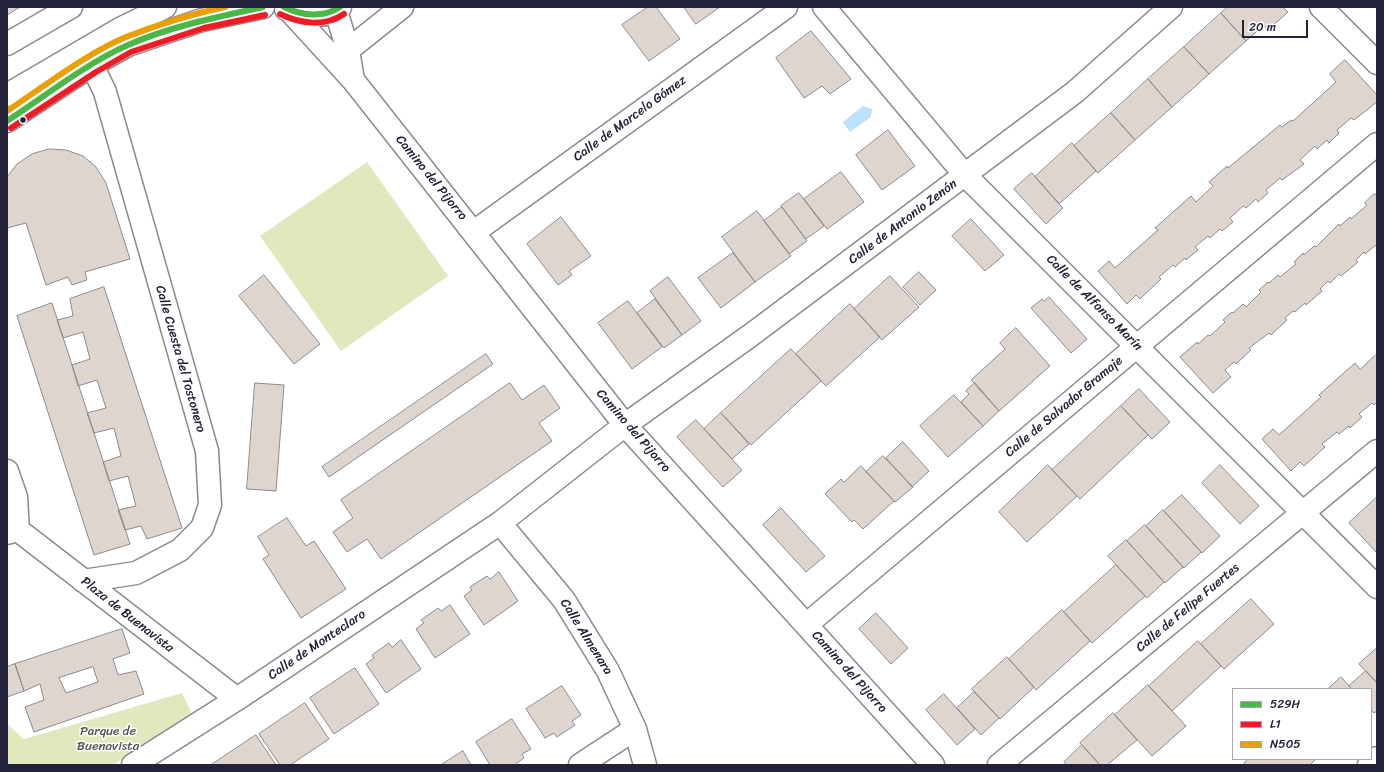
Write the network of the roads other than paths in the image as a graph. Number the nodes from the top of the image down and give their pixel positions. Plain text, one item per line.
1 (71, 7) edge
2 (166, 7) edge
3 (263, 7) edge
4 (402, 7) edge
5 (786, 7) edge
6 (824, 7) edge
7 (1171, 7) edge
8 (1321, 7) edge
9 (286, 8) edge
10 (338, 9) edge
11 (7, 44) edge
12 (348, 50) junction
13 (1377, 64) edge
14 (92, 65) junction
15 (353, 80) junction
16 (7, 95) edge
17 (7, 120) edge
18 (1377, 144) edge
19 (965, 175) junction
20 (474, 232) junction
21 (1137, 346) junction
22 (625, 425) junction
23 (1377, 451) edge
24 (7, 471) edge
25 (1302, 512) junction
26 (500, 523) junction
27 (13, 532) edge
28 (83, 581) junction
29 (1377, 587) edge
30 (806, 625) junction
31 (237, 699) junction
32 (635, 728) junction
33 (1377, 758) edge
34 (133, 765) edge
35 (580, 765) edge
36 (645, 765) edge
37 (934, 765) edge
38 (999, 765) edge
39 (1369, 765) edge

1 - 11 street
2 - 16 street
3 - 14 street
4 - 12 street
5 - 20 street, Calle de Marcelo Gómez
6 - 19 street, Calle de Alfonso Marín
7 - 19 street, Calle de Antonio Zenón
8 - 13 street
9 - 10 street
9 - 15 street, Camino del Pijorro
10 - 12 street, Camino del Pijorro
12 - 15 street, Camino del Pijorro
14 - 17 street
14 - 28 street, Calle Cuesta del Tostonero
15 - 20 street, Camino del Pijorro
18 - 21 street, Calle de Salvador Gramaje
19 - 21 street, Calle de Alfonso Marín
19 - 22 street, Calle de Antonio Zenón
20 - 22 street, Camino del Pijorro
21 - 25 street, Calle de Alfonso Marín
21 - 30 street, Calle de Salvador Gramaje
22 - 26 street, Calle de Antonio Zenón
22 - 30 street, Camino del Pijorro
23 - 25 street, Calle de Felipe Fuertes
24 - 27 street, Plaza de Buenavista
25 - 29 street, Calle de Alfonso Marín
25 - 38 street, Calle de Felipe Fuertes
26 - 31 street, Calle de Monteclaro
26 - 32 street, Calle Almenara
27 - 28 street, Plaza de Buenavista
28 - 31 street, Plaza de Buenavista
30 - 37 street, Camino del Pijorro
31 - 34 street, Calle de Monteclaro
32 - 35 street
32 - 36 street, Calle Almenara
33 - 39 street

